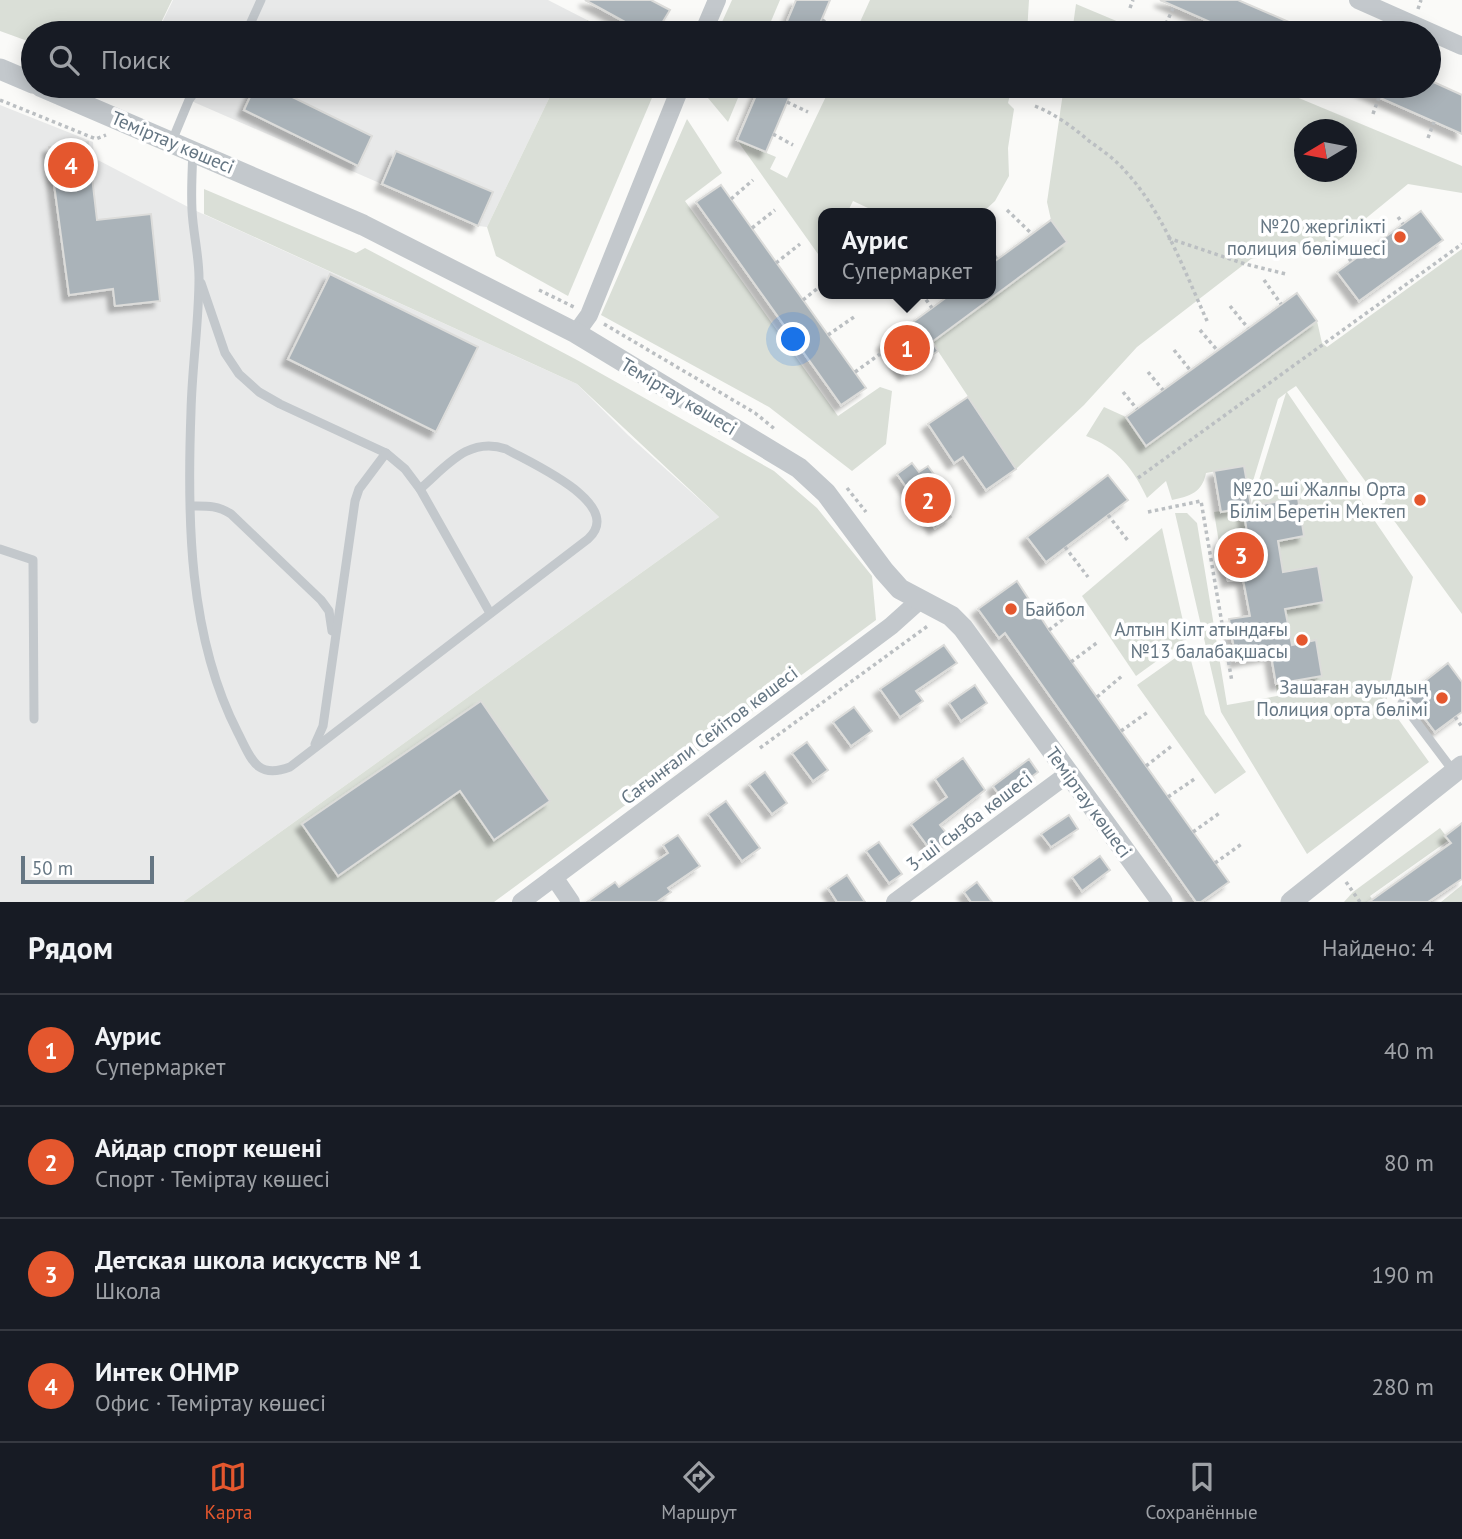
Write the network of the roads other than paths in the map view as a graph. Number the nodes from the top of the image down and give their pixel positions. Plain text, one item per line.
1 (261, 0) edge
2 (717, 0) edge
3 (1359, 0) edge
4 (251, 21) edge
5 (709, 21) edge
6 (1406, 21) edge
7 (1441, 37) edge
8 (1462, 46) edge
9 (0, 69) edge
10 (21, 78) edge
11 (69, 98) edge
12 (190, 98) edge
13 (676, 98) edge
14 (172, 141) junction
15 (193, 150) junction
16 (199, 277) junction
17 (576, 333) junction
18 (386, 453) junction
19 (420, 489) junction
20 (191, 506) junction
21 (0, 549) edge
22 (920, 600) junction
23 (490, 614) junction
24 (334, 644) junction
25 (1402, 703) dead end
26 (34, 719) dead end
27 (310, 751) junction
28 (1458, 769) edge
29 (1068, 774) junction
30 (554, 877) junction
31 (521, 902) edge
32 (572, 902) edge
33 (895, 902) edge
34 (1162, 902) edge
35 (1291, 902) edge

1 - 4 lane
2 - 5 street
3 - 6 street
7 - 8 street
9 - 10 street
11 - 14 street, Теміртау көшесі
12 - 14 lane
13 - 17 street
14 - 15 street, Теміртау көшесі
15 - 16 lane
15 - 17 street, Теміртау көшесі
16 - 18 lane
16 - 20 lane
17 - 22 street, Теміртау көшесі
18 - 19 lane
18 - 24 lane
19 - 23 lane
19 - 23 lane
20 - 24 lane
20 - 27 lane
21 - 26 lane
22 - 29 street, Теміртау көшесі
22 - 30 street, Сағынғали Сейітов көшесі
23 - 27 lane
24 - 27 lane
25 - 28 lane
28 - 35 street
29 - 33 street, 3-ші сызба көшесі
29 - 34 street, Теміртау көшесі
30 - 31 street, Сағынғали Сейітов көшесі
30 - 32 street

